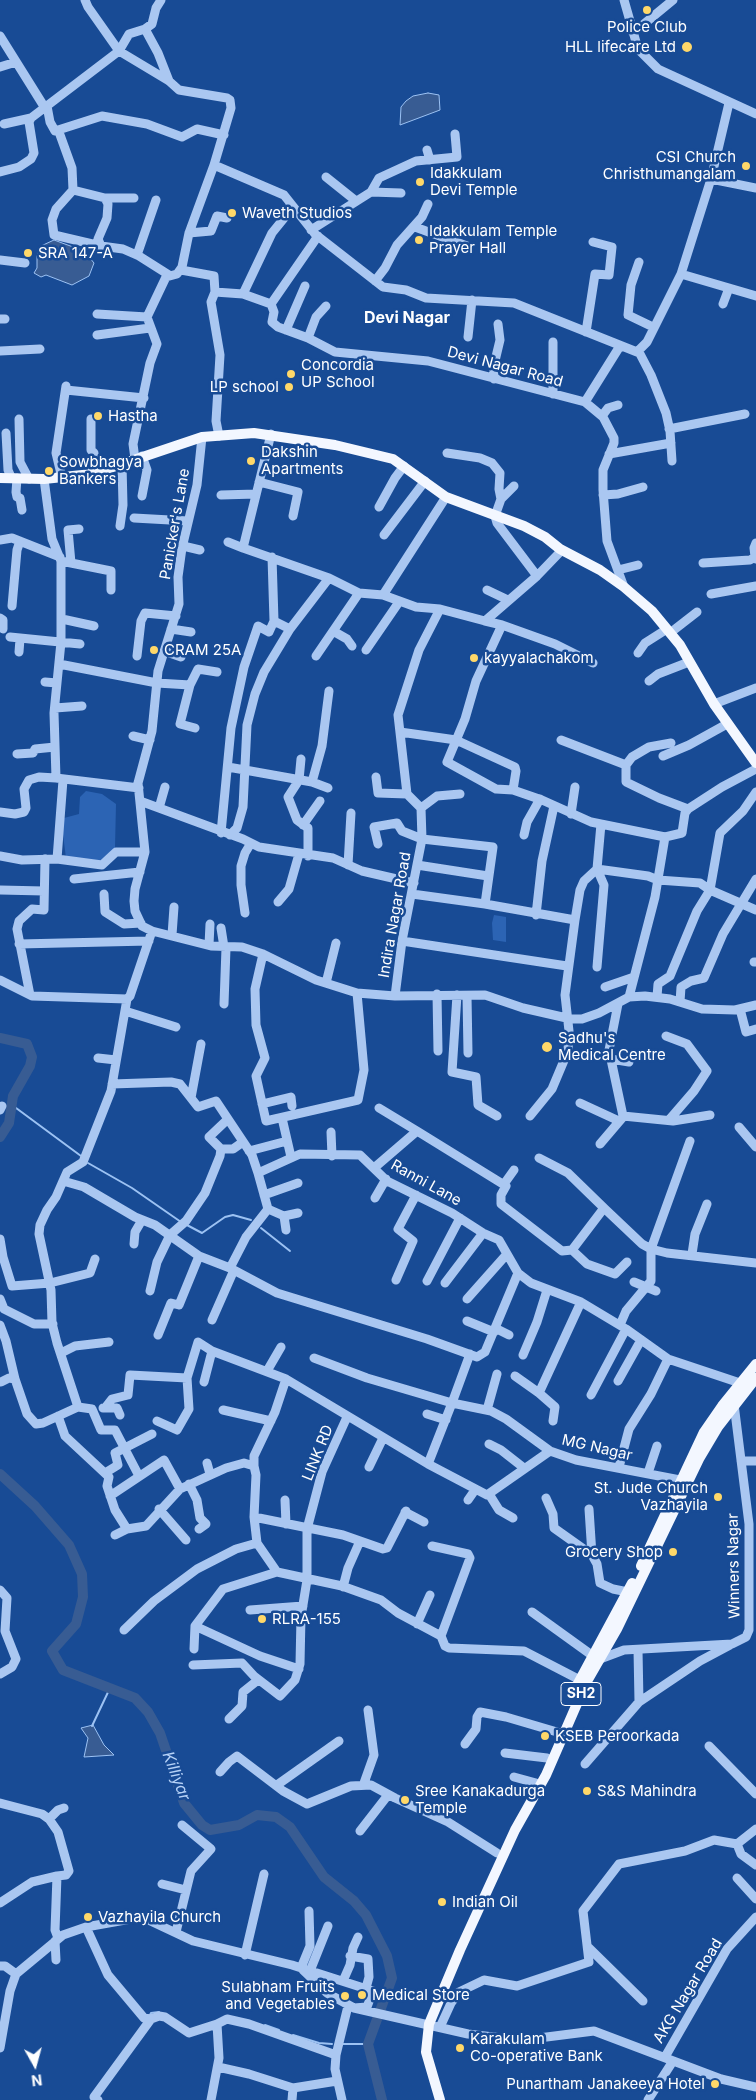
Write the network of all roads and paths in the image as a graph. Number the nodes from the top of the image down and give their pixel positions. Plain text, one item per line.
1 (85, 0) edge
2 (161, 0) edge
3 (624, 0) edge
4 (673, 0) edge
5 (145, 29) junction
6 (633, 33) junction
7 (0, 36) edge
8 (119, 51) junction
9 (16, 62) junction
10 (0, 67) edge
11 (168, 81) junction
12 (729, 103) junction
13 (46, 107) junction
14 (756, 114) edge
15 (31, 118) junction
16 (4, 124) dead end
17 (59, 132) junction
18 (455, 134) dead end
19 (224, 136) junction
20 (428, 150) dead end
21 (430, 160) junction
22 (214, 165) junction
23 (0, 172) edge
24 (326, 177) dead end
25 (711, 179) junction
26 (756, 188) edge
27 (73, 190) junction
28 (371, 192) junction
29 (401, 193) dead end
30 (105, 198) junction
31 (134, 198) dead end
32 (156, 200) dead end
33 (356, 202) junction
34 (291, 204) junction
35 (428, 204) dead end
36 (227, 218) dead end
37 (415, 227) junction
38 (189, 233) junction
39 (314, 233) junction
40 (593, 242) dead end
41 (101, 246) junction
42 (467, 246) dead end
43 (137, 255) junction
44 (0, 260) edge
45 (639, 262) dead end
46 (25, 263) dead end
47 (181, 270) junction
48 (681, 274) junction
49 (169, 275) junction
50 (375, 281) junction
51 (305, 286) dead end
52 (729, 288) junction
53 (215, 292) junction
54 (243, 294) junction
55 (756, 296) edge
56 (472, 300) junction
57 (271, 304) junction
58 (723, 304) dead end
59 (326, 306) dead end
60 (97, 314) dead end
61 (147, 317) junction
62 (498, 324) dead end
63 (653, 327) junction
64 (150, 328) junction
65 (286, 330) junction
66 (586, 332) junction
67 (97, 336) dead end
68 (468, 336) dead end
69 (308, 338) junction
70 (553, 342) dead end
71 (620, 346) junction
72 (40, 349) dead end
73 (0, 351) edge
74 (639, 352) junction
75 (494, 379) junction
76 (553, 394) junction
77 (144, 398) junction
78 (585, 402) junction
79 (618, 405) dead end
80 (745, 414) dead end
81 (602, 416) junction
82 (91, 418) dead end
83 (19, 419) dead end
84 (669, 429) junction
85 (6, 433) dead end
86 (271, 434) junction
87 (202, 436) junction
88 (219, 436) junction
89 (671, 443) junction
90 (447, 453) dead end
91 (609, 454) junction
92 (139, 458) junction
93 (672, 461) dead end
94 (122, 464) junction
95 (404, 466) junction
96 (92, 474) junction
97 (0, 478) edge
98 (15, 478) junction
99 (62, 478) junction
100 (29, 479) junction
101 (44, 479) junction
102 (425, 481) junction
103 (259, 482) junction
104 (514, 486) dead end
105 (643, 487) dead end
106 (221, 494) dead end
107 (256, 494) junction
108 (603, 495) junction
109 (142, 496) dead end
110 (446, 497) junction
111 (501, 499) junction
112 (379, 507) dead end
113 (22, 510) dead end
114 (293, 516) dead end
115 (495, 516) junction
116 (134, 518) dead end
117 (188, 521) junction
118 (120, 526) dead end
119 (79, 529) dead end
120 (384, 535) dead end
121 (0, 540) edge
122 (20, 541) junction
123 (228, 542) dead end
124 (756, 543) edge
125 (182, 546) junction
126 (243, 548) junction
127 (200, 550) dead end
128 (562, 550) junction
129 (272, 557) junction
130 (756, 558) edge
131 (60, 559) junction
132 (71, 563) junction
133 (703, 563) dead end
134 (638, 565) dead end
135 (618, 570) junction
136 (537, 576) junction
137 (329, 578) junction
138 (756, 586) edge
139 (624, 587) junction
140 (112, 590) dead end
141 (487, 590) dead end
142 (358, 593) junction
143 (711, 594) dead end
144 (383, 595) junction
145 (508, 600) junction
146 (399, 602) junction
147 (12, 606) dead end
148 (440, 609) junction
149 (697, 612) dead end
150 (176, 616) junction
151 (0, 618) edge
152 (62, 619) junction
153 (485, 621) junction
154 (274, 622) junction
155 (502, 625) junction
156 (94, 626) dead end
157 (3, 629) dead end
158 (171, 629) junction
159 (290, 629) junction
160 (333, 631) junction
161 (668, 631) junction
162 (191, 632) dead end
163 (10, 636) dead end
164 (20, 639) junction
165 (62, 642) junction
166 (80, 644) dead end
167 (352, 646) dead end
168 (366, 650) dead end
169 (164, 651) junction
170 (19, 652) dead end
171 (638, 653) dead end
172 (137, 656) dead end
173 (316, 656) dead end
174 (181, 657) dead end
175 (689, 662) junction
176 (593, 663) dead end
177 (59, 664) junction
178 (217, 672) dead end
179 (649, 681) dead end
180 (44, 682) dead end
181 (57, 683) junction
182 (157, 683) junction
183 (190, 685) junction
184 (756, 688) edge
185 (329, 691) dead end
186 (714, 704) junction
187 (82, 706) dead end
188 (55, 708) junction
189 (727, 724) junction
190 (195, 728) dead end
191 (400, 732) junction
192 (133, 736) dead end
193 (150, 740) junction
194 (456, 740) junction
195 (561, 740) dead end
196 (671, 743) dead end
197 (55, 747) junction
198 (17, 754) dead end
199 (663, 756) dead end
200 (301, 759) dead end
201 (756, 764) edge
202 (228, 766) junction
203 (626, 766) junction
204 (245, 769) junction
205 (756, 769) edge
206 (376, 776) dead end
207 (60, 779) junction
208 (299, 780) junction
209 (312, 782) junction
210 (164, 787) dead end
211 (575, 787) dead end
212 (139, 788) junction
213 (328, 788) dead end
214 (513, 790) junction
215 (756, 792) edge
216 (407, 794) junction
217 (460, 794) dead end
218 (540, 799) junction
219 (140, 801) junction
220 (320, 802) dead end
221 (554, 806) junction
222 (158, 808) junction
223 (421, 808) junction
224 (688, 809) junction
225 (0, 812) edge
226 (351, 814) dead end
227 (571, 814) junction
228 (303, 824) junction
229 (601, 824) junction
230 (226, 834) junction
231 (524, 835) dead end
232 (665, 837) junction
233 (422, 839) junction
234 (251, 843) junction
235 (378, 844) dead end
236 (145, 852) junction
237 (303, 855) junction
238 (0, 856) edge
239 (45, 859) junction
240 (57, 859) junction
241 (82, 862) junction
242 (348, 865) junction
243 (417, 865) junction
244 (597, 869) junction
245 (140, 872) junction
246 (488, 876) junction
247 (84, 878) junction
248 (74, 879) dead end
249 (756, 879) edge
250 (658, 880) junction
251 (414, 883) junction
252 (0, 890) edge
253 (710, 890) junction
254 (44, 891) junction
255 (104, 894) dead end
256 (412, 894) junction
257 (278, 902) dead end
258 (485, 904) junction
259 (741, 904) junction
260 (174, 907) dead end
261 (756, 910) edge
262 (245, 914) dead end
263 (536, 915) junction
264 (575, 920) junction
265 (141, 923) junction
266 (210, 924) dead end
267 (221, 928) dead end
268 (152, 931) junction
269 (172, 935) junction
270 (149, 941) junction
271 (402, 941) junction
272 (336, 943) dead end
273 (18, 944) junction
274 (208, 945) junction
275 (225, 947) junction
276 (264, 954) junction
277 (568, 966) junction
278 (597, 967) dead end
279 (634, 977) junction
280 (0, 980) edge
281 (326, 983) junction
282 (606, 988) dead end
283 (357, 993) junction
284 (437, 994) junction
285 (30, 995) junction
286 (462, 995) junction
287 (395, 996) junction
288 (629, 997) junction
289 (657, 997) junction
290 (127, 999) junction
291 (680, 1002) junction
292 (224, 1004) dead end
293 (618, 1004) junction
294 (756, 1005) edge
295 (740, 1009) junction
296 (125, 1011) junction
297 (567, 1018) junction
298 (176, 1027) dead end
299 (756, 1029) edge
300 (666, 1036) dead end
301 (201, 1044) dead end
302 (438, 1051) dead end
303 (468, 1053) dead end
304 (98, 1058) dead end
305 (611, 1059) junction
306 (116, 1060) junction
307 (629, 1062) dead end
308 (112, 1084) junction
309 (191, 1098) junction
310 (580, 1103) dead end
311 (262, 1104) junction
312 (292, 1106) dead end
313 (379, 1108) dead end
314 (710, 1115) dead end
315 (497, 1116) dead end
316 (530, 1116) dead end
317 (282, 1118) junction
318 (228, 1119) junction
319 (621, 1119) junction
320 (669, 1120) junction
321 (739, 1127) dead end
322 (417, 1131) junction
323 (332, 1132) dead end
324 (287, 1141) junction
325 (690, 1141) dead end
326 (243, 1142) junction
327 (600, 1144) dead end
328 (756, 1147) edge
329 (221, 1149) junction
330 (249, 1151) junction
331 (296, 1153) junction
332 (332, 1156) junction
333 (539, 1158) dead end
334 (374, 1168) junction
335 (514, 1170) dead end
336 (258, 1173) junction
337 (386, 1179) junction
338 (63, 1181) junction
339 (298, 1183) dead end
340 (504, 1184) junction
341 (264, 1195) junction
342 (416, 1195) junction
343 (375, 1198) dead end
344 (707, 1204) dead end
345 (604, 1208) junction
346 (268, 1209) junction
347 (298, 1213) dead end
348 (284, 1216) junction
349 (460, 1218) junction
350 (142, 1220) junction
351 (286, 1230) dead end
352 (483, 1233) junction
353 (170, 1234) junction
354 (0, 1239) edge
355 (134, 1244) dead end
356 (651, 1249) junction
357 (572, 1250) junction
358 (507, 1254) junction
359 (692, 1254) junction
360 (199, 1256) junction
361 (95, 1259) dead end
362 (626, 1262) dead end
363 (756, 1262) edge
364 (232, 1269) junction
365 (518, 1273) junction
366 (396, 1280) dead end
367 (427, 1281) dead end
368 (634, 1282) dead end
369 (50, 1283) junction
370 (445, 1283) dead end
371 (646, 1286) junction
372 (547, 1290) junction
373 (150, 1291) dead end
374 (656, 1291) dead end
375 (0, 1298) edge
376 (467, 1300) dead end
377 (581, 1302) junction
378 (212, 1320) dead end
379 (467, 1321) dead end
380 (52, 1324) junction
381 (0, 1326) edge
382 (623, 1327) junction
383 (494, 1330) junction
384 (158, 1336) dead end
385 (509, 1336) dead end
386 (641, 1340) junction
387 (109, 1342) dead end
388 (281, 1347) dead end
389 (212, 1351) junction
390 (61, 1352) junction
391 (470, 1354) junction
392 (523, 1355) dead end
393 (314, 1358) dead end
394 (668, 1359) junction
395 (756, 1364) edge
396 (267, 1371) junction
397 (497, 1374) dead end
398 (515, 1376) dead end
399 (187, 1378) junction
400 (756, 1378) edge
401 (14, 1379) junction
402 (286, 1379) junction
403 (618, 1381) dead end
404 (2, 1382) dead end
405 (204, 1382) dead end
406 (744, 1385) junction
407 (539, 1393) junction
408 (591, 1396) dead end
409 (452, 1403) junction
410 (734, 1404) junction
411 (78, 1407) junction
412 (105, 1408) junction
413 (92, 1410) junction
414 (223, 1410) dead end
415 (487, 1410) junction
416 (427, 1414) dead end
417 (120, 1415) dead end
418 (58, 1416) junction
419 (347, 1417) junction
420 (446, 1420) junction
421 (157, 1421) dead end
422 (271, 1421) junction
423 (553, 1421) dead end
424 (152, 1434) dead end
425 (383, 1438) junction
426 (489, 1444) dead end
427 (657, 1446) dead end
428 (124, 1447) junction
429 (550, 1450) junction
430 (741, 1461) junction
431 (756, 1461) edge
432 (207, 1463) dead end
433 (428, 1464) junction
434 (254, 1466) junction
435 (369, 1466) dead end
436 (619, 1467) junction
437 (524, 1468) junction
438 (105, 1472) junction
439 (648, 1473) junction
440 (210, 1474) junction
441 (138, 1476) junction
442 (684, 1482) junction
443 (189, 1484) junction
444 (180, 1489) junction
445 (475, 1490) junction
446 (490, 1494) junction
447 (110, 1496) junction
448 (546, 1498) dead end
449 (285, 1500) dead end
450 (468, 1500) dead end
451 (159, 1509) junction
452 (589, 1509) dead end
453 (254, 1516) junction
454 (513, 1518) dead end
455 (424, 1522) dead end
456 (286, 1524) junction
457 (127, 1529) junction
458 (199, 1529) dead end
459 (307, 1529) junction
460 (115, 1535) dead end
461 (186, 1540) dead end
462 (360, 1542) junction
463 (257, 1543) junction
464 (432, 1546) dead end
465 (592, 1555) junction
466 (277, 1572) junction
467 (307, 1580) junction
468 (751, 1582) edge
469 (343, 1587) junction
470 (0, 1590) edge
471 (628, 1592) junction
472 (430, 1595) dead end
473 (303, 1606) junction
474 (250, 1610) dead end
475 (532, 1612) dead end
476 (417, 1624) junction
477 (195, 1626) junction
478 (124, 1630) dead end
479 (752, 1630) edge
480 (441, 1636) junction
481 (732, 1644) junction
482 (194, 1649) dead end
483 (638, 1650) junction
484 (596, 1658) junction
485 (193, 1665) dead end
486 (299, 1669) junction
487 (0, 1674) edge
488 (258, 1680) junction
489 (583, 1681) junction
490 (639, 1702) junction
491 (368, 1710) dead end
492 (229, 1718) dead end
493 (557, 1732) junction
494 (339, 1740) dead end
495 (465, 1744) dead end
496 (709, 1746) dead end
497 (505, 1753) dead end
498 (547, 1758) junction
499 (585, 1764) dead end
500 (220, 1772) dead end
501 (514, 1776) dead end
502 (536, 1782) junction
503 (364, 1783) junction
504 (276, 1785) junction
505 (756, 1794) edge
506 (388, 1795) junction
507 (0, 1802) edge
508 (64, 1808) dead end
509 (49, 1819) junction
510 (182, 1825) dead end
511 (756, 1829) edge
512 (360, 1831) dead end
513 (737, 1844) junction
514 (497, 1853) junction
515 (756, 1865) edge
516 (264, 1874) dead end
517 (57, 1876) junction
518 (489, 1878) junction
519 (736, 1878) dead end
520 (162, 1884) dead end
521 (186, 1890) junction
522 (756, 1899) edge
523 (0, 1903) edge
524 (309, 1911) dead end
525 (756, 1917) edge
526 (328, 1926) dead end
527 (86, 1928) junction
528 (176, 1932) junction
529 (358, 1937) dead end
530 (56, 1939) junction
531 (588, 1947) junction
532 (245, 1955) junction
533 (350, 1956) junction
534 (56, 1960) dead end
535 (0, 1966) edge
536 (306, 1970) junction
537 (16, 1974) junction
538 (343, 1981) junction
539 (366, 1988) junction
540 (643, 2001) dead end
541 (351, 2007) junction
542 (149, 2019) junction
543 (429, 2019) junction
544 (217, 2024) junction
545 (440, 2026) junction
546 (0, 2048) edge
547 (337, 2052) junction
548 (669, 2059) junction
549 (218, 2067) junction
550 (337, 2081) junction
551 (756, 2087) edge
552 (293, 2088) junction
553 (98, 2100) edge
554 (211, 2100) edge
555 (292, 2100) edge
556 (342, 2100) edge
557 (440, 2100) edge
558 (648, 2100) edge

1 - 8 street
2 - 5 street
3 - 6 street
4 - 6 street
5 - 8 street
5 - 11 street
6 - 12 street
7 - 9 street
8 - 11 street
8 - 13 street
9 - 10 street
9 - 13 street
11 - 19 street
12 - 14 street
12 - 25 street
13 - 15 street
13 - 17 street
15 - 16 street
15 - 23 street
17 - 19 street
17 - 27 street
18 - 21 street
19 - 22 street
20 - 21 street
21 - 28 street
22 - 34 street
22 - 38 street
24 - 33 street
25 - 26 street
25 - 48 street
27 - 30 street
27 - 41 street
28 - 29 street
28 - 33 street
30 - 31 street
30 - 41 street
32 - 43 street
33 - 39 street
34 - 39 street
34 - 54 street
35 - 37 street
36 - 38 street
37 - 42 street
37 - 50 street
38 - 47 street
39 - 50 street
39 - 57 street
40 - 66 street
41 - 43 street
43 - 49 street
44 - 46 street
45 - 63 street
47 - 49 street
47 - 53 street
48 - 52 street
48 - 63 street
49 - 61 street
50 - 56 street
51 - 65 street
52 - 55 street
52 - 58 street
53 - 54 street
53 - 88 street
54 - 57 street
56 - 66 street
56 - 68 street
57 - 65 street
59 - 69 street
60 - 61 street
61 - 64 street
62 - 75 street
63 - 74 street
64 - 67 street
64 - 77 street
65 - 69 street, Devi Nagar Road
66 - 71 street
69 - 75 street, Devi Nagar Road
70 - 76 street
71 - 74 street
71 - 78 street
72 - 73 street
74 - 84 street
75 - 76 street, Devi Nagar Road
76 - 78 street, Devi Nagar Road
77 - 92 street
77 - 99 street
78 - 81 street, Devi Nagar Road
79 - 81 street
80 - 84 street
81 - 91 street, Devi Nagar Road
82 - 96 street
83 - 100 street
84 - 89 street
85 - 98 street
86 - 88 main road
86 - 95 main road
86 - 103 street
87 - 88 main road
87 - 92 main road
87 - 117 street, Panicker's Lane
89 - 91 street
89 - 93 street
90 - 111 street
91 - 108 street, Devi Nagar Road
92 - 94 main road
92 - 109 street
94 - 96 main road
94 - 118 street
95 - 102 main road
95 - 112 street
96 - 99 main road
97 - 98 main road
98 - 100 main road
98 - 113 street
99 - 101 main road
100 - 101 main road
101 - 131 street
102 - 110 main road
102 - 120 street
103 - 107 street
103 - 114 street
104 - 111 street
105 - 108 street
106 - 107 street
107 - 126 street
108 - 135 street, Devi Nagar Road
110 - 115 main road
110 - 144 street
111 - 115 street
115 - 128 main road
115 - 136 street
116 - 117 street
117 - 125 street, Panicker's Lane
119 - 132 street
121 - 122 street
122 - 131 street
122 - 147 street
123 - 126 street
124 - 130 street
125 - 127 street
125 - 150 street, Panicker's Lane
126 - 129 street
128 - 136 street
128 - 139 main road
129 - 137 street
129 - 154 street
130 - 133 street
131 - 132 street
131 - 152 street
132 - 140 street
134 - 135 street
135 - 139 street, Devi Nagar Road
136 - 145 street
137 - 142 street
137 - 159 street
138 - 143 street
139 - 161 main road
141 - 145 street
142 - 144 street
142 - 160 street
144 - 146 street
145 - 153 street
146 - 148 street
146 - 168 street
148 - 153 street
148 - 191 street
149 - 161 street
150 - 158 street, Panicker's Lane
150 - 172 street
151 - 157 street
152 - 156 street
152 - 165 street
153 - 155 street
154 - 159 street
154 - 202 street
155 - 176 street
155 - 194 street
158 - 162 street
158 - 169 street, Panicker's Lane
159 - 204 street
160 - 167 street
160 - 173 street
161 - 171 street
161 - 175 main road
163 - 164 street
164 - 165 street
164 - 170 street
165 - 166 street
165 - 177 street
169 - 174 street
169 - 182 street, Panicker's Lane
175 - 179 street
175 - 186 main road
177 - 181 street
177 - 182 street
178 - 183 street
180 - 181 street
181 - 188 street
182 - 183 street
182 - 193 street, Panicker's Lane
183 - 190 street
184 - 186 street
185 - 209 street
186 - 189 main road
187 - 188 street
188 - 197 street
189 - 199 street
189 - 201 main road
191 - 194 street
191 - 216 street
192 - 193 street
193 - 212 street, Panicker's Lane
194 - 214 street
194 - 214 street
195 - 203 street
196 - 203 street
197 - 198 street
197 - 207 street
200 - 208 street
202 - 204 street
202 - 230 street
203 - 224 street
204 - 208 street
204 - 230 street
205 - 224 street
206 - 216 street
207 - 212 street
207 - 225 street
207 - 240 street
208 - 209 street
208 - 228 street
209 - 213 street
210 - 222 street
211 - 227 street
212 - 219 street, Panicker's Lane
214 - 218 street
215 - 253 street
216 - 223 street
217 - 223 street
218 - 221 street
218 - 231 street
219 - 222 street
219 - 236 street, Panicker's Lane
220 - 228 street
221 - 227 street
221 - 263 street
222 - 230 street
223 - 233 street, Indira Nagar Road
224 - 232 street
226 - 242 street
227 - 229 street
228 - 237 street
229 - 232 street
229 - 244 street
230 - 234 street
232 - 250 street
233 - 235 street
233 - 243 street, Indira Nagar Road
233 - 246 street
234 - 237 street
234 - 262 street
236 - 241 street
236 - 245 street, Panicker's Lane
237 - 242 street
237 - 257 street
238 - 239 street
239 - 240 street
239 - 254 street
240 - 241 street
241 - 247 street
242 - 251 street
243 - 246 street
243 - 251 street, Indira Nagar Road
244 - 250 street
244 - 264 street
244 - 278 street
245 - 247 street
245 - 265 street, Panicker's Lane
246 - 258 street
247 - 248 street
249 - 259 street
250 - 253 street
250 - 279 street
251 - 256 street, Indira Nagar Road
252 - 254 street
253 - 259 street
253 - 289 street
254 - 273 street
255 - 265 street
256 - 258 street
256 - 271 street, Indira Nagar Road
258 - 263 street
259 - 261 street
259 - 291 street
260 - 269 street
263 - 264 street
264 - 277 street
265 - 268 street
266 - 274 street
267 - 275 street
268 - 269 street
268 - 270 street
269 - 274 street
270 - 273 street
270 - 290 street
271 - 277 street
271 - 287 street, Indira Nagar Road
272 - 281 street
273 - 285 street
274 - 275 street
275 - 276 street
275 - 292 street
276 - 281 street
276 - 311 street
277 - 297 street
279 - 282 street
279 - 288 street
280 - 285 street
281 - 283 street
283 - 287 street
283 - 317 street
284 - 286 street
284 - 287 street
284 - 302 street
285 - 290 street
286 - 297 street
286 - 303 street
286 - 315 street
288 - 289 street
288 - 293 street
289 - 291 street
290 - 296 street
291 - 295 street
293 - 297 street
293 - 305 street
294 - 295 street
295 - 299 street
296 - 298 street
296 - 306 street
297 - 316 street
300 - 320 street
301 - 309 street
304 - 306 street
305 - 307 street
305 - 319 street
306 - 308 street
308 - 309 street
308 - 338 street
309 - 318 street
310 - 319 street
311 - 312 street
311 - 317 street
313 - 322 street
314 - 320 street
317 - 324 street
318 - 326 street
318 - 329 street
319 - 320 street
319 - 327 street
321 - 328 street
322 - 334 street
322 - 340 street
323 - 332 street
324 - 330 street
324 - 331 street
325 - 356 street
326 - 329 street
326 - 330 street
329 - 353 street
330 - 336 street
331 - 332 street, Ranni Lane
331 - 336 street, Ranni Lane
332 - 334 street, Ranni Lane
333 - 345 street
334 - 337 street, Ranni Lane
335 - 340 street
336 - 341 street
337 - 342 street, Ranni Lane
337 - 343 street
338 - 350 street
338 - 369 street
339 - 341 street
340 - 357 street
341 - 346 street
342 - 349 street, Ranni Lane
342 - 366 street
344 - 359 street
345 - 356 street
345 - 357 street
346 - 348 street
346 - 364 street
347 - 348 street
348 - 351 street
349 - 352 street, Ranni Lane
349 - 367 street
350 - 353 street
350 - 355 street
352 - 358 street, Ranni Lane
352 - 370 street
353 - 360 street
353 - 373 street
354 - 369 street
356 - 359 street
356 - 371 street
357 - 362 street
358 - 365 street, Ranni Lane
358 - 376 street
359 - 363 street
360 - 364 street
360 - 384 street
361 - 369 street
364 - 378 street
364 - 391 street
365 - 372 street, Ranni Lane
365 - 383 street
368 - 371 street
369 - 380 street
371 - 374 street
371 - 382 street
372 - 377 street, Ranni Lane
372 - 392 street
375 - 380 street
377 - 382 street, Ranni Lane
377 - 407 street
379 - 383 street
380 - 390 street
381 - 401 street
382 - 386 street, Ranni Lane
382 - 408 street
383 - 385 street
383 - 391 street
386 - 394 street, Ranni Lane
386 - 403 street
387 - 390 street
388 - 396 street
389 - 396 street
389 - 399 street
389 - 405 street
390 - 411 street
391 - 409 street
393 - 409 street
394 - 406 street, Ranni Lane
394 - 436 street
395 - 406 main road
396 - 402 street
397 - 415 street
398 - 407 street
399 - 412 street
399 - 421 street
400 - 406 main road, SH2
401 - 404 street
401 - 418 street
402 - 419 street
402 - 422 street
406 - 410 main road, SH2
406 - 442 main road
407 - 423 street
409 - 415 street
409 - 420 street
410 - 430 street, Winners Nagar
410 - 442 main road, SH2
411 - 413 street
411 - 418 street
412 - 413 street
412 - 417 street
413 - 428 street
414 - 422 street
415 - 429 street
416 - 420 street
418 - 438 street
419 - 425 street
419 - 459 street, LINK RD
420 - 433 street
422 - 434 street
424 - 428 street
425 - 433 street
425 - 435 street
426 - 437 street
427 - 439 street
428 - 438 street
428 - 441 street
429 - 436 street, MG Nagar
429 - 437 street, MG Nagar
430 - 431 street
430 - 468 street, Winners Nagar
432 - 440 street
433 - 445 street
434 - 440 street
434 - 453 street
436 - 439 street, MG Nagar
437 - 446 street, MG Nagar
438 - 447 street
439 - 442 street, MG Nagar
440 - 443 street
441 - 444 street
441 - 447 street
442 - 471 main road
442 - 484 main road, SH2
443 - 444 street
443 - 458 street
444 - 451 street
445 - 446 street
445 - 450 street
446 - 454 street
447 - 457 street
448 - 465 street
449 - 456 street
451 - 457 street
451 - 461 street
452 - 465 street
453 - 456 street
453 - 463 street
455 - 462 street
456 - 459 street
457 - 460 street
459 - 462 street
459 - 467 street, LINK RD
462 - 469 street
463 - 466 street
463 - 478 street
464 - 480 street
465 - 471 street
466 - 467 street
466 - 477 street
467 - 469 street
467 - 473 street, LINK RD
468 - 479 street, Winners Nagar
469 - 476 street
470 - 487 street
471 - 484 main road
472 - 476 street
473 - 474 street
473 - 486 street, LINK RD
475 - 484 street
476 - 480 street
477 - 482 street
477 - 486 street
479 - 481 street, Winners Nagar
480 - 489 street
481 - 483 street
481 - 490 street, Winners Nagar
483 - 484 street
483 - 490 street
484 - 489 main road, SH2
485 - 488 street
486 - 488 street
488 - 492 street
489 - 493 main road
489 - 518 main road, SH2
490 - 499 street, Winners Nagar
491 - 503 street
493 - 495 street
493 - 498 main road
494 - 504 street
496 - 505 street
497 - 498 street
498 - 502 main road
500 - 504 street
501 - 502 street
502 - 514 main road
503 - 504 street
503 - 506 street
506 - 512 street
506 - 514 street
507 - 509 street
508 - 509 street
509 - 517 street
510 - 521 street
511 - 513 street
513 - 515 street
513 - 531 street
514 - 518 main road
516 - 532 street
517 - 523 street
517 - 530 street
518 - 543 main road, SH2
519 - 522 street
520 - 521 street
521 - 528 street
524 - 536 street
525 - 548 street, AKG Nagar Road
526 - 536 street
527 - 528 street
527 - 530 street
527 - 542 street
528 - 532 street
529 - 533 street
530 - 534 street
530 - 537 street
531 - 540 street
531 - 545 street
532 - 536 street
533 - 538 street
533 - 539 street
535 - 537 street
536 - 538 street
536 - 541 street
537 - 546 street
538 - 539 street
539 - 541 street
541 - 543 street
541 - 547 street
542 - 544 street
542 - 553 street
543 - 545 street
543 - 557 main road, SH2
544 - 547 street
544 - 549 street
545 - 548 street
547 - 550 street
548 - 551 street
548 - 558 street, AKG Nagar Road
549 - 552 street
549 - 554 street
550 - 552 street
550 - 556 street
552 - 555 street

